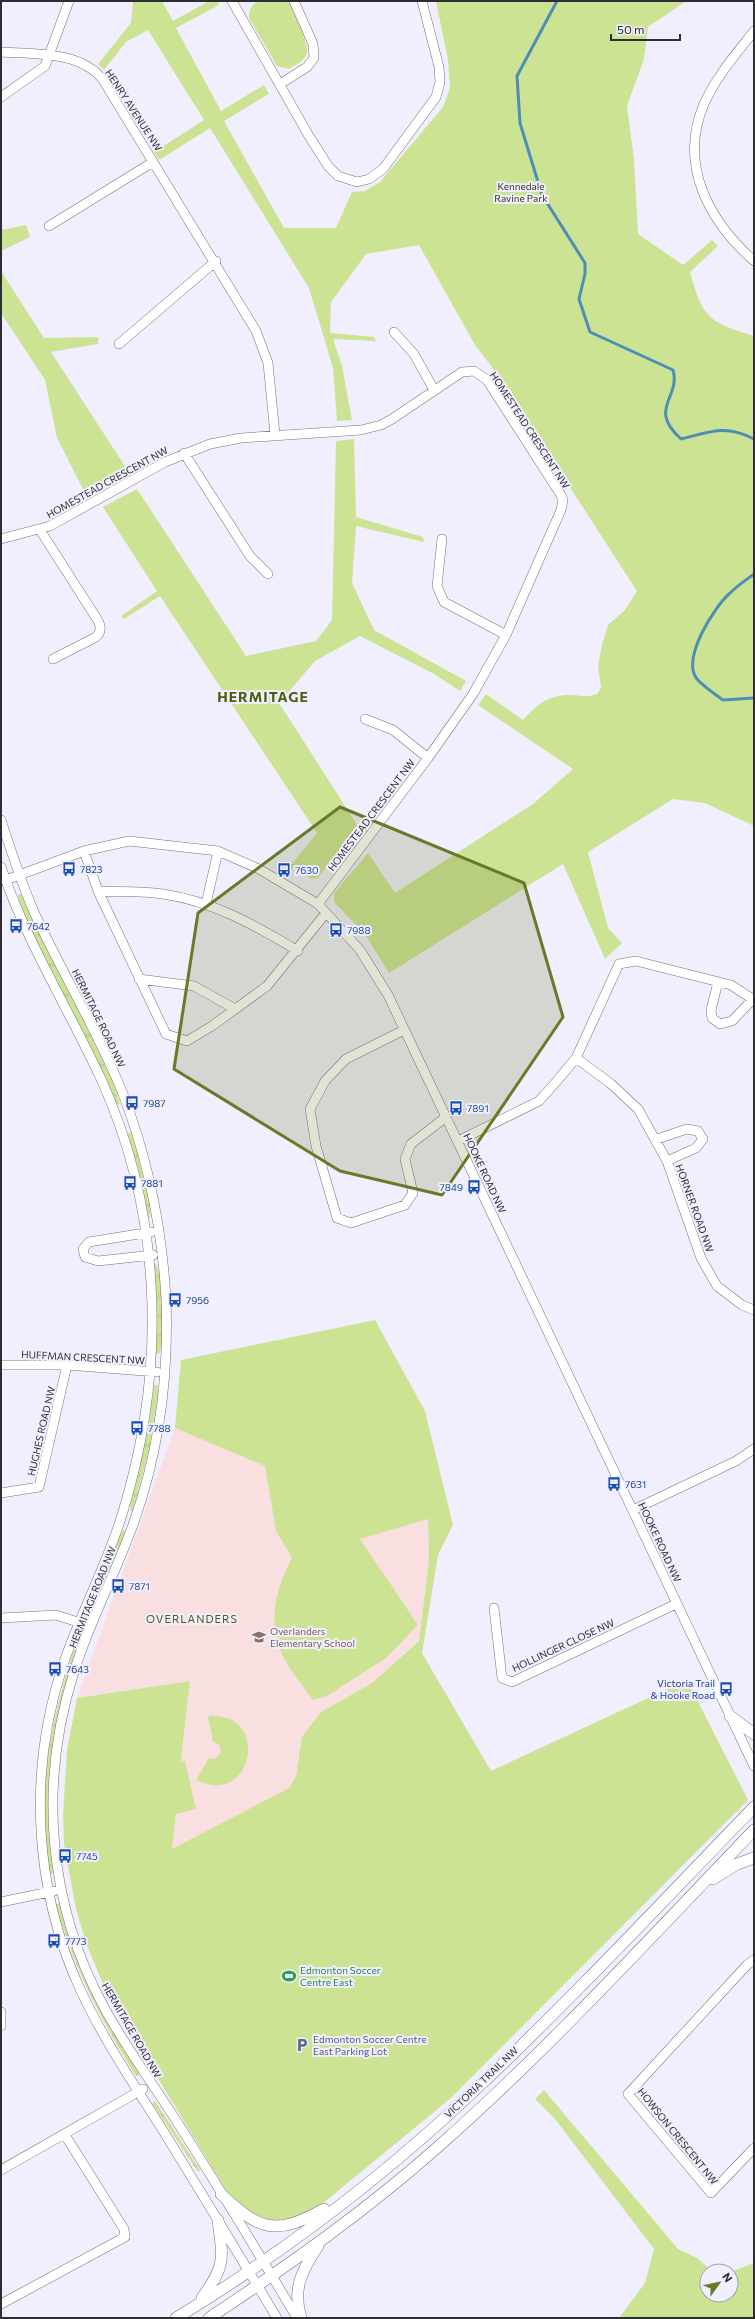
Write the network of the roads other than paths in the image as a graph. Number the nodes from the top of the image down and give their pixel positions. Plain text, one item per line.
1 (69, 1) edge
2 (234, 1) edge
3 (294, 1) edge
4 (422, 1) edge
5 (754, 31) edge
6 (1, 52) edge
7 (50, 56) junction
8 (280, 84) junction
9 (1, 97) edge
10 (154, 162) junction
11 (49, 226) dead end
12 (754, 261) edge
13 (216, 262) junction
14 (394, 332) dead end
15 (119, 344) dead end
16 (434, 390) junction
17 (275, 435) junction
18 (184, 453) junction
19 (40, 530) junction
20 (1, 539) edge
21 (442, 539) dead end
22 (268, 574) dead end
23 (506, 635) junction
24 (53, 659) dead end
25 (365, 720) dead end
26 (428, 758) junction
27 (1, 820) edge
28 (84, 851) junction
29 (218, 851) junction
30 (1, 867) edge
31 (19, 875) junction
32 (6, 880) junction
33 (98, 892) junction
34 (206, 904) junction
35 (318, 904) junction
36 (326, 913) junction
37 (298, 951) junction
38 (139, 979) junction
39 (718, 982) junction
40 (754, 999) edge
41 (235, 1009) junction
42 (404, 1030) junction
43 (576, 1058) junction
44 (446, 1117) junction
45 (657, 1139) junction
46 (458, 1141) junction
47 (667, 1161) junction
48 (158, 1231) junction
49 (146, 1233) junction
50 (161, 1254) junction
51 (148, 1255) junction
52 (754, 1310) edge
53 (1, 1365) edge
54 (67, 1365) junction
55 (150, 1371) junction
56 (164, 1373) junction
57 (754, 1449) edge
58 (1, 1493) edge
59 (633, 1510) junction
60 (676, 1604) junction
61 (494, 1608) dead end
62 (1, 1618) edge
63 (80, 1622) junction
64 (91, 1627) junction
65 (730, 1716) junction
66 (754, 1734) edge
67 (754, 1766) edge
68 (754, 1807) edge
69 (754, 1830) edge
70 (754, 1858) edge
71 (700, 1886) junction
72 (60, 1890) junction
73 (49, 1891) junction
74 (1, 1902) edge
75 (754, 1960) edge
76 (1, 2012) edge
77 (1, 2026) edge
78 (151, 2085) junction
79 (476, 2090) junction
80 (139, 2092) junction
81 (487, 2102) junction
82 (66, 2135) junction
83 (754, 2148) edge
84 (1, 2170) edge
85 (361, 2188) junction
86 (221, 2194) junction
87 (218, 2220) junction
88 (322, 2241) junction
89 (262, 2262) junction
90 (248, 2272) junction
91 (272, 2276) junction
92 (257, 2286) junction
93 (1, 2304) edge
94 (197, 2305) junction
95 (176, 2318) edge
96 (208, 2318) edge
97 (277, 2318) edge
98 (297, 2318) edge
99 (301, 2318) edge

1 - 7 street
2 - 8 street
3 - 8 street
4 - 8 street
5 - 12 street
6 - 7 street, HENRY AVENUE NW
7 - 9 street
7 - 10 street, HENRY AVENUE NW
10 - 11 street, HENRY AVENUE NW
10 - 13 street, HENRY AVENUE NW
13 - 15 street
13 - 17 street, HENRY AVENUE NW
14 - 16 street
16 - 17 street, HOMESTEAD CRESCENT NW
16 - 23 street, HOMESTEAD CRESCENT NW
17 - 18 street, HOMESTEAD CRESCENT NW
18 - 19 street, HOMESTEAD CRESCENT NW
18 - 22 street, HOMESTEAD CRESCENT NW
19 - 20 street, HOMESTEAD CRESCENT NW
19 - 24 street, HOMESTEAD CRESCENT NW
21 - 23 street
23 - 26 street, HOMESTEAD CRESCENT NW
25 - 26 street, HOMESTEAD CRESCENT NW
26 - 35 street, HOMESTEAD CRESCENT NW
27 - 31 street, HERMITAGE ROAD NW
28 - 29 street, HOOKE ROAD NW
28 - 31 street, HOOKE ROAD NW
28 - 33 street
29 - 34 street
29 - 35 street, HOOKE ROAD NW
30 - 32 street, HERMITAGE ROAD NW
31 - 32 street, HOOKE ROAD NW
31 - 48 street, HERMITAGE ROAD NW
32 - 49 street, HERMITAGE ROAD NW
33 - 34 street
33 - 38 street
34 - 37 street
35 - 36 street, HOOKE ROAD NW
36 - 37 street
36 - 42 street, HOOKE ROAD NW
37 - 41 street
38 - 41 street
38 - 41 street
39 - 40 street
39 - 40 street
39 - 43 street
42 - 44 street, HOOKE ROAD NW
42 - 44 street
43 - 45 street, HORNER ROAD NW
43 - 46 street
44 - 46 street, HOOKE ROAD NW
45 - 47 street, HORNER ROAD NW
45 - 47 street, HORNER ROAD NW
46 - 59 street, HOOKE ROAD NW
47 - 52 street, HORNER ROAD NW
48 - 49 street
48 - 50 street, HERMITAGE ROAD NW
49 - 51 street, HERMITAGE ROAD NW
49 - 51 street
50 - 51 street
50 - 56 street, HERMITAGE ROAD NW
51 - 55 street, HERMITAGE ROAD NW
53 - 54 street, HUFFMAN CRESCENT NW
54 - 55 street, HUFFMAN CRESCENT NW
54 - 58 street, HUGHES ROAD NW
55 - 56 street, HUFFMAN CRESCENT NW
55 - 63 street, HERMITAGE ROAD NW
56 - 64 street, HERMITAGE ROAD NW
57 - 59 street
59 - 60 street, HOOKE ROAD NW
60 - 61 street, HOLLINGER CLOSE NW
60 - 65 street, HOOKE ROAD NW
62 - 63 street
63 - 64 street
63 - 73 street, HERMITAGE ROAD NW
64 - 72 street, HERMITAGE ROAD NW
65 - 66 main road
65 - 67 street, HOOKE ROAD NW
68 - 79 main road, VICTORIA TRAIL NW
69 - 71 main road, VICTORIA TRAIL NW
70 - 71 main road
71 - 81 main road, VICTORIA TRAIL NW
72 - 73 street
72 - 78 street, HERMITAGE ROAD NW
73 - 74 street
73 - 80 street, HERMITAGE ROAD NW
75 - 83 street, HOWSON CRESCENT NW
76 - 77 street
78 - 80 street
78 - 86 street, HERMITAGE ROAD NW
79 - 81 main road
79 - 85 main road, VICTORIA TRAIL NW
80 - 82 street
80 - 87 street, HERMITAGE ROAD NW
81 - 88 main road, VICTORIA TRAIL NW
82 - 84 street
82 - 93 street
85 - 86 main road
85 - 89 main road, VICTORIA TRAIL NW
86 - 89 street, HERMITAGE ROAD NW
87 - 90 street, HERMITAGE ROAD NW
87 - 94 main road
88 - 91 main road, VICTORIA TRAIL NW
88 - 99 main road
89 - 90 main road, VICTORIA TRAIL NW
89 - 91 street, HERMITAGE ROAD NW
90 - 92 street, HERMITAGE ROAD NW
90 - 94 main road, VICTORIA TRAIL NW
91 - 92 main road, VICTORIA TRAIL NW
91 - 98 street, HERMITAGE ROAD NW
92 - 96 main road, VICTORIA TRAIL NW
92 - 97 street, HERMITAGE ROAD NW
94 - 95 main road, VICTORIA TRAIL NW

